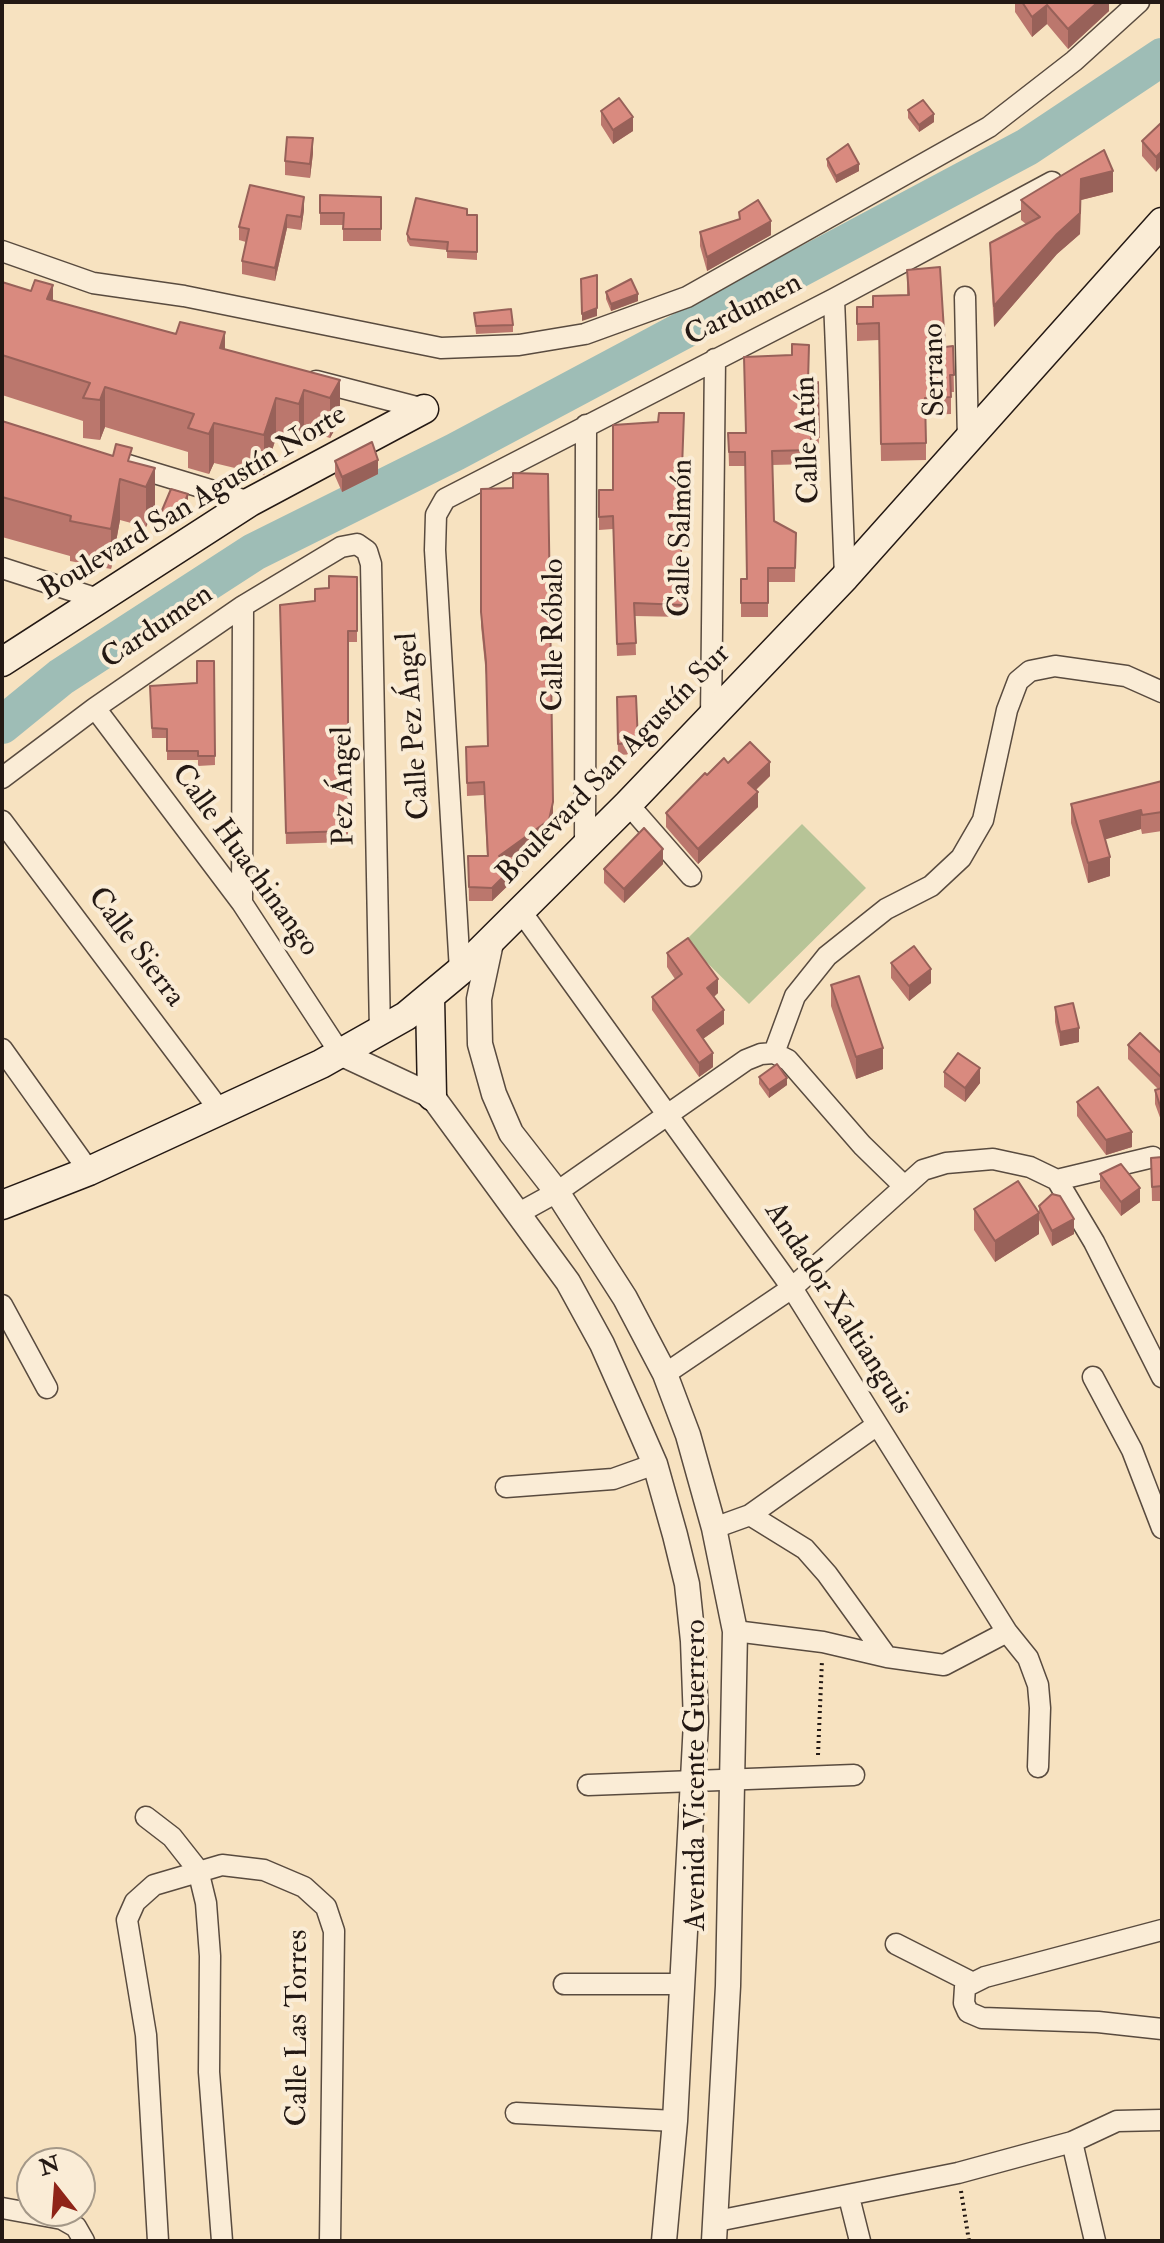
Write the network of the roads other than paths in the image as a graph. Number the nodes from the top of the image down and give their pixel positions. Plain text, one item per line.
1 (1139, 2) edge
2 (1052, 182) edge
3 (1162, 222) edge
4 (2, 251) edge
5 (965, 297) dead end
6 (834, 299) junction
7 (715, 359) junction
8 (293, 375) edge
9 (424, 409) joint
10 (586, 425) junction
11 (968, 441) junction
12 (104, 458) edge
13 (460, 488) joint
14 (250, 502) junction
15 (357, 544) joint
16 (2, 568) edge
17 (845, 577) junction
18 (98, 599) junction
19 (243, 606) junction
20 (2, 662) edge
21 (1162, 692) edge
22 (95, 708) junction
23 (711, 717) junction
24 (2, 778) edge
25 (628, 804) junction
26 (2, 821) edge
27 (585, 846) junction
28 (691, 876) dead end
29 (242, 903) junction
30 (520, 910) junction
31 (492, 938) junction
32 (460, 971) junction
33 (430, 997) junction
34 (380, 1032) junction
35 (2, 1049) edge
36 (340, 1053) junction
37 (774, 1053) junction
38 (432, 1096) junction
39 (221, 1112) junction
40 (669, 1114) junction
41 (1153, 1157) edge
42 (89, 1171) junction
43 (1057, 1180) junction
44 (903, 1185) junction
45 (557, 1192) junction
46 (2, 1205) edge
47 (519, 1213) junction
48 (792, 1288) junction
49 (2, 1305) edge
50 (665, 1374) junction
51 (1093, 1377) dead end
52 (1162, 1377) edge
53 (47, 1388) dead end
54 (877, 1425) junction
55 (655, 1464) junction
56 (506, 1487) dead end
57 (750, 1515) junction
58 (714, 1528) junction
59 (1162, 1528) edge
60 (735, 1631) junction
61 (1007, 1632) junction
62 (887, 1657) junction
63 (1038, 1767) dead end
64 (854, 1775) dead end
65 (734, 1777) junction
66 (694, 1783) junction
67 (588, 1785) dead end
68 (146, 1817) dead end
69 (198, 1870) junction
70 (1162, 1930) edge
71 (896, 1944) dead end
72 (971, 1982) junction
73 (564, 1984) dead end
74 (683, 1984) junction
75 (1162, 2029) edge
76 (516, 2113) dead end
77 (1162, 2120) edge
78 (675, 2121) junction
79 (1072, 2142) junction
80 (849, 2197) junction
81 (2, 2208) edge
82 (716, 2231) edge
83 (84, 2241) edge
84 (158, 2241) edge
85 (222, 2241) edge
86 (330, 2241) edge
87 (664, 2241) edge
88 (860, 2241) edge
89 (1095, 2241) edge

1 - 4 street
2 - 6 street, Cardumen
3 - 11 main road, Boulevard San Agustín Sur
5 - 11 street, Serrano
6 - 7 street, Cardumen
6 - 17 street, Calle Atún
7 - 10 street, Cardumen
7 - 23 street, Calle Salmón
8 - 9 street
9 - 14 main road, Boulevard San Agustín Norte
10 - 13 street, Cardumen
10 - 27 street, Calle Róbalo
11 - 17 main road, Boulevard San Agustín Sur
12 - 14 street
13 - 32 street, Calle Pez Ángel
14 - 18 main road, Boulevard San Agustín Norte
15 - 19 street, Cardumen
15 - 34 street, Pez Ángel
16 - 18 street
17 - 23 main road, Boulevard San Agustín Sur
18 - 20 main road, Boulevard San Agustín Norte
19 - 22 street, Cardumen
19 - 29 street
21 - 37 street
22 - 24 street, Cardumen
22 - 29 street, Calle Huachinango
23 - 25 main road, Boulevard San Agustín Sur
25 - 27 main road, Boulevard San Agustín Sur
25 - 28 street
26 - 39 street, Calle Sierra
27 - 30 main road, Boulevard San Agustín Sur
29 - 36 street, Calle Huachinango
30 - 31 main road, Boulevard San Agustín Sur
30 - 40 street, Andador Xaltianguis
31 - 32 main road, Boulevard San Agustín Sur
31 - 45 street, Avenida Vicente Guerrero
32 - 33 main road, Boulevard San Agustín Sur
33 - 34 main road, Boulevard San Agustín Sur
33 - 38 main road
34 - 36 main road, Boulevard San Agustín Sur
35 - 42 street
36 - 38 street, Avenida Vicente Guerrero
36 - 39 main road, Boulevard San Agustín Sur
37 - 40 street
37 - 44 street
38 - 47 street, Avenida Vicente Guerrero
39 - 42 main road, Boulevard San Agustín Sur
40 - 45 street
40 - 48 street, Andador Xaltianguis
41 - 43 street
42 - 46 main road, Boulevard San Agustín Sur
43 - 44 street
43 - 52 street
44 - 48 street
45 - 47 street
45 - 50 street, Avenida Vicente Guerrero
47 - 55 street, Avenida Vicente Guerrero
48 - 50 street
48 - 54 street, Andador Xaltianguis
49 - 53 street
50 - 58 street, Avenida Vicente Guerrero
51 - 59 street
54 - 57 street
54 - 61 street, Andador Xaltianguis
55 - 56 street
55 - 66 street, Avenida Vicente Guerrero
57 - 58 street
57 - 62 street
58 - 60 street, Avenida Vicente Guerrero
60 - 62 street
60 - 65 street, Avenida Vicente Guerrero
61 - 62 street
61 - 63 street, Andador Xaltianguis
64 - 65 street
65 - 66 street
65 - 82 street, Avenida Vicente Guerrero
66 - 67 street
66 - 74 street, Avenida Vicente Guerrero
68 - 69 street
69 - 84 street, Calle Las Torres
69 - 85 street
69 - 86 street, Calle Las Torres
70 - 72 street
71 - 72 street
72 - 75 street
73 - 74 street
74 - 78 street, Avenida Vicente Guerrero
76 - 78 street
77 - 79 street
78 - 87 street, Avenida Vicente Guerrero
79 - 80 street
79 - 89 street
80 - 82 street
80 - 88 street
81 - 83 street

